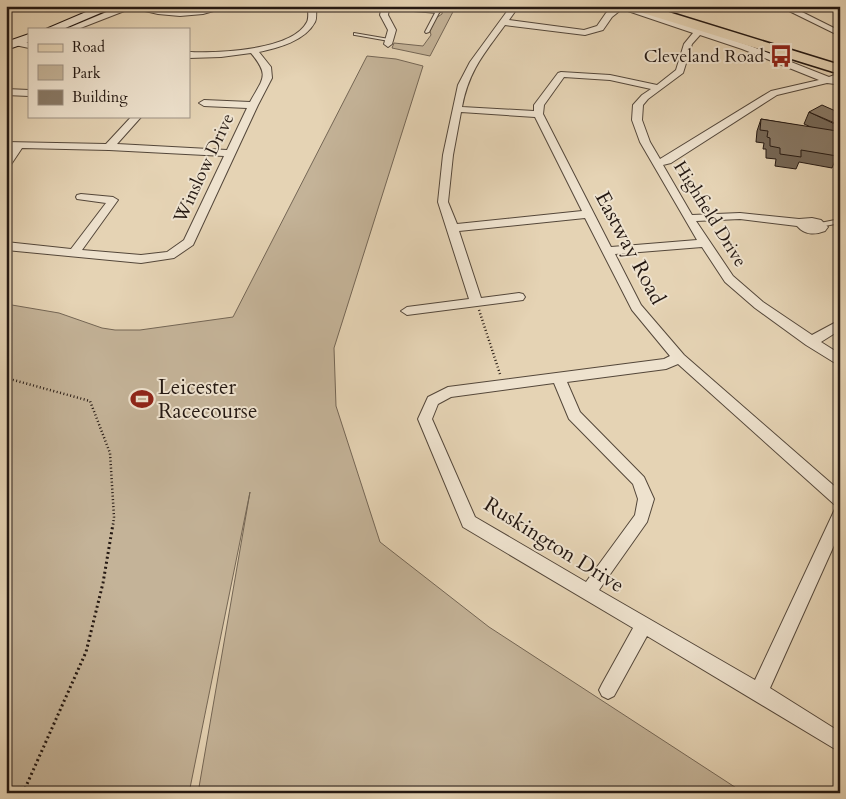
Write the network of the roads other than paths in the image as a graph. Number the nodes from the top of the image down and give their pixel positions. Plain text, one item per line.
1 (111, 6) edge
2 (129, 6) edge
3 (134, 6) edge
4 (227, 6) edge
5 (312, 6) edge
6 (386, 6) edge
7 (515, 6) edge
8 (620, 6) edge
9 (635, 6) edge
10 (650, 6) edge
11 (783, 6) edge
12 (438, 11) joint
13 (503, 22) junction
14 (55, 28) edge
15 (73, 28) edge
16 (699, 31) junction
17 (427, 32) dead end
18 (355, 34) dead end
19 (840, 34) edge
20 (389, 42) joint
21 (254, 51) junction
22 (190, 55) edge
23 (840, 64) edge
24 (840, 70) edge
25 (840, 76) edge
26 (828, 81) junction
27 (840, 84) edge
28 (658, 88) junction
29 (7, 92) edge
30 (28, 93) edge
31 (204, 103) dead end
32 (253, 105) junction
33 (456, 109) junction
34 (538, 114) junction
35 (136, 118) edge
36 (6, 145) edge
37 (19, 146) junction
38 (109, 147) junction
39 (230, 153) junction
40 (657, 163) junction
41 (6, 164) edge
42 (82, 197) dead end
43 (589, 214) junction
44 (689, 218) junction
45 (840, 221) edge
46 (820, 225) joint
47 (453, 228) junction
48 (705, 243) junction
49 (6, 246) edge
50 (74, 252) junction
51 (609, 252) junction
52 (519, 297) dead end
53 (476, 302) junction
54 (407, 311) dead end
55 (840, 324) edge
56 (811, 342) junction
57 (679, 358) junction
58 (840, 361) edge
59 (559, 378) junction
60 (840, 500) edge
61 (840, 514) edge
62 (588, 592) junction
63 (644, 625) junction
64 (608, 690) dead end
65 (759, 692) junction
66 (840, 742) edge

1 - 14 main road
2 - 15 street
3 - 4 street
5 - 21 street
6 - 12 street
6 - 20 street
7 - 13 street
8 - 13 street
8 - 16 street
9 - 24 main road
10 - 23 main road
11 - 19 street
12 - 17 lane
13 - 33 street
16 - 26 street
16 - 28 street
18 - 20 lane
21 - 22 street
21 - 32 street, Winslow Drive
25 - 26 street, Highfield Drive
26 - 27 street, Highfield Drive
26 - 40 street, Highfield Drive
28 - 34 street
28 - 40 street
29 - 30 street
31 - 32 street
32 - 39 street, Winslow Drive
33 - 34 street
33 - 47 street
34 - 43 street, Eastway Road
35 - 38 street
36 - 37 street
37 - 38 street
37 - 41 street
38 - 39 street
39 - 50 street, Winslow Drive
40 - 44 street, Highfield Drive
42 - 50 street
43 - 47 street
43 - 51 street, Eastway Road
44 - 46 street
44 - 48 street, Highfield Drive
45 - 46 lane
47 - 53 street
48 - 51 street
48 - 56 street, Highfield Drive
49 - 50 street, Winslow Drive
51 - 57 street, Eastway Road
52 - 53 street
53 - 54 street
55 - 56 street
56 - 58 street, Highfield Drive
57 - 59 street, Ruskington Drive
57 - 60 street, Eastway Road
59 - 62 street
59 - 62 street, Ruskington Drive
61 - 65 street
62 - 63 street, Ruskington Drive
63 - 64 street
63 - 65 street, Ruskington Drive
65 - 66 street, Ruskington Drive

